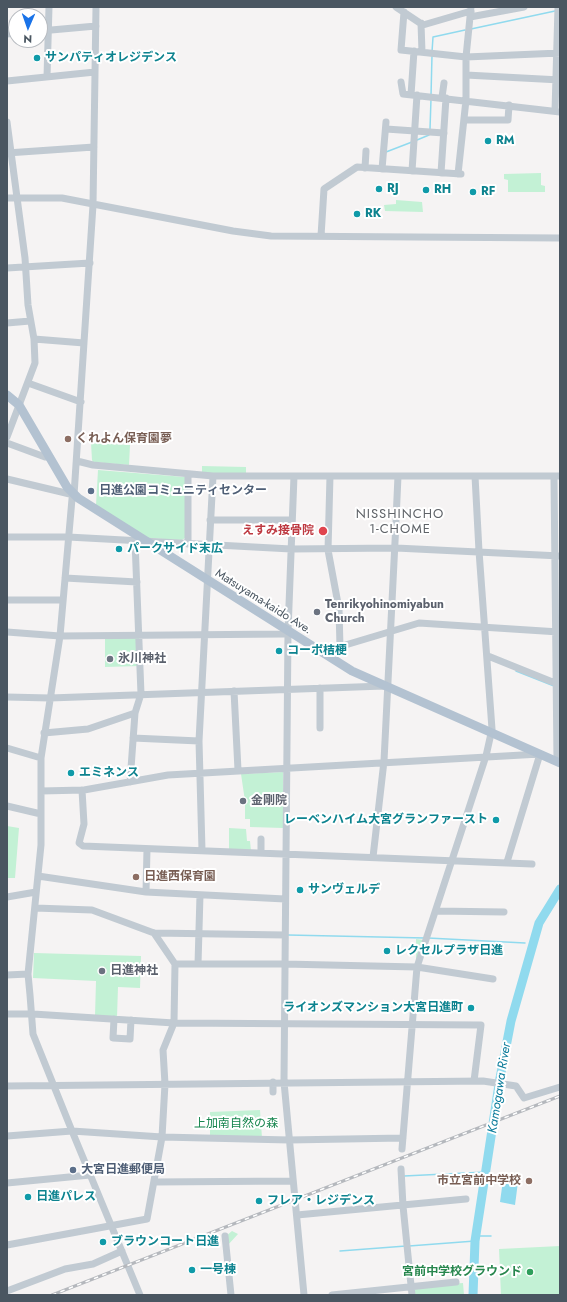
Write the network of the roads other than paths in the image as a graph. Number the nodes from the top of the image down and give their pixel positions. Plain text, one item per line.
1 (49, 7) edge
2 (96, 7) edge
3 (396, 7) edge
4 (524, 7) edge
5 (558, 7) edge
6 (404, 12) junction
7 (471, 12) edge
8 (421, 23) junction
9 (96, 26) junction
10 (48, 30) joint
11 (48, 48) edge
12 (414, 51) junction
13 (422, 52) junction
14 (558, 53) edge
15 (466, 57) junction
16 (95, 72) junction
17 (466, 75) junction
18 (47, 77) junction
19 (558, 80) edge
20 (7, 81) edge
21 (401, 82) dead end
22 (444, 83) dead end
23 (414, 95) junction
24 (444, 98) junction
25 (466, 100) junction
26 (509, 105) junction
27 (558, 111) edge
28 (464, 120) junction
29 (7, 122) edge
30 (415, 132) junction
31 (444, 133) junction
32 (94, 146) junction
33 (366, 151) dead end
34 (9, 152) edge
35 (365, 168) junction
36 (382, 169) junction
37 (412, 171) junction
38 (441, 173) junction
39 (7, 198) edge
40 (18, 198) junction
41 (93, 205) junction
42 (321, 236) junction
43 (560, 238) edge
44 (90, 263) junction
45 (26, 267) junction
46 (7, 268) edge
47 (30, 321) junction
48 (7, 323) edge
49 (34, 339) junction
50 (84, 343) junction
51 (28, 383) junction
52 (7, 395) edge
53 (80, 402) junction
54 (19, 404) junction
55 (7, 437) edge
56 (7, 443) edge
57 (50, 457) junction
58 (77, 460) junction
59 (188, 474) junction
60 (213, 476) junction
61 (294, 476) junction
62 (330, 476) junction
63 (398, 476) junction
64 (475, 476) junction
65 (557, 476) edge
66 (7, 479) edge
67 (74, 495) junction
68 (210, 520) junction
69 (292, 520) junction
70 (7, 537) edge
71 (68, 537) junction
72 (135, 541) junction
73 (146, 541) junction
74 (188, 544) junction
75 (209, 545) junction
76 (396, 548) junction
77 (291, 549) junction
78 (328, 550) junction
79 (479, 551) junction
80 (557, 555) edge
81 (65, 578) junction
82 (207, 581) junction
83 (137, 582) junction
84 (7, 600) edge
85 (63, 600) junction
86 (485, 628) junction
87 (288, 631) junction
88 (392, 631) junction
89 (7, 632) edge
90 (558, 632) edge
91 (204, 635) junction
92 (60, 636) junction
93 (139, 636) junction
94 (340, 647) junction
95 (322, 652) junction
96 (488, 656) junction
97 (558, 685) edge
98 (386, 687) junction
99 (320, 688) junction
100 (287, 689) junction
101 (234, 691) junction
102 (202, 692) junction
103 (141, 694) junction
104 (7, 697) edge
105 (50, 698) junction
106 (135, 713) junction
107 (320, 728) dead end
108 (492, 732) junction
109 (44, 733) junction
110 (133, 738) junction
111 (198, 741) junction
112 (7, 748) edge
113 (540, 754) junction
114 (486, 756) junction
115 (41, 758) junction
116 (384, 761) junction
117 (558, 762) edge
118 (286, 768) junction
119 (238, 770) junction
120 (199, 773) junction
121 (130, 782) junction
122 (82, 790) junction
123 (41, 791) junction
124 (7, 806) edge
125 (41, 814) junction
126 (261, 839) dead end
127 (147, 849) junction
128 (202, 850) junction
129 (261, 852) junction
130 (285, 853) junction
131 (374, 857) junction
132 (452, 861) junction
133 (507, 862) junction
134 (532, 864) dead end
135 (38, 876) junction
136 (36, 892) junction
137 (146, 892) junction
138 (200, 895) junction
139 (7, 897) edge
140 (285, 899) junction
141 (35, 908) junction
142 (436, 911) junction
143 (504, 912) dead end
144 (154, 933) junction
145 (199, 933) junction
146 (284, 935) junction
147 (174, 964) junction
148 (198, 964) junction
149 (284, 964) junction
150 (417, 967) junction
151 (28, 974) junction
152 (7, 975) edge
153 (493, 979) dead end
154 (7, 1014) edge
155 (33, 1014) junction
156 (114, 1019) junction
157 (131, 1020) junction
158 (174, 1023) junction
159 (284, 1024) junction
160 (412, 1024) junction
161 (474, 1081) junction
162 (273, 1082) junction
163 (284, 1082) junction
164 (407, 1082) junction
165 (164, 1084) junction
166 (54, 1085) junction
167 (7, 1086) edge
168 (560, 1087) edge
169 (273, 1092) dead end
170 (72, 1131) junction
171 (7, 1136) edge
172 (162, 1137) junction
173 (403, 1138) junction
174 (289, 1140) junction
175 (402, 1150) dead end
176 (401, 1169) dead end
177 (90, 1174) junction
178 (293, 1181) junction
179 (154, 1182) junction
180 (7, 1183) edge
181 (466, 1199) dead end
182 (403, 1206) junction
183 (297, 1216) junction
184 (112, 1226) junction
185 (225, 1236) dead end
186 (7, 1245) edge
187 (122, 1250) junction
188 (456, 1282) dead end
189 (410, 1286) junction
190 (7, 1291) edge
191 (140, 1295) edge
192 (231, 1295) edge
193 (304, 1295) edge
194 (332, 1295) edge
195 (412, 1295) edge

1 - 10 street
2 - 9 street
3 - 6 street
4 - 7 street
5 - 14 street
6 - 8 street
6 - 12 street
7 - 8 street
7 - 15 street
8 - 13 street
9 - 10 street
9 - 16 street
11 - 18 street
12 - 13 street
12 - 23 street
13 - 15 street
14 - 15 street
14 - 19 street
15 - 17 street
16 - 18 street
16 - 32 street
17 - 19 street
17 - 25 street
18 - 20 street
19 - 27 street
21 - 23 street
22 - 24 street
23 - 24 street
23 - 30 street
24 - 25 street
24 - 31 street
25 - 26 street
25 - 28 street
26 - 27 street
26 - 28 street
28 - 38 street
29 - 34 street
30 - 31 street
30 - 36 street
30 - 37 street
31 - 38 street
32 - 34 street
32 - 41 street
33 - 35 street
34 - 40 street
35 - 36 street
35 - 42 street
36 - 37 street
37 - 38 street
39 - 40 street
40 - 41 street
40 - 45 street
41 - 42 street
41 - 44 street
42 - 43 street
44 - 45 street
44 - 50 street
45 - 46 street
45 - 47 street
47 - 48 street
47 - 49 street
49 - 50 street
49 - 51 street
50 - 53 street
51 - 53 street
51 - 54 street
52 - 54 main road, Matsuyama-kaido Ave.
53 - 58 street
54 - 55 street
54 - 57 main road, Matsuyama-kaido Ave.
56 - 57 street
57 - 67 main road, Matsuyama-kaido Ave.
58 - 59 street
58 - 67 street
59 - 60 street
59 - 74 street
60 - 61 street
60 - 68 street
61 - 62 street
61 - 69 street
62 - 63 street
62 - 78 street
63 - 64 street
63 - 76 street
64 - 65 street
64 - 79 street
65 - 80 street
66 - 67 street
67 - 71 street
67 - 73 main road, Matsuyama-kaido Ave.
68 - 69 street
68 - 75 street
69 - 77 street
70 - 71 street
71 - 72 street
71 - 81 street
72 - 73 street
72 - 83 street
73 - 74 street
73 - 82 main road, Matsuyama-kaido Ave.
74 - 75 street
75 - 77 street
75 - 82 street
76 - 78 street
76 - 79 street
76 - 88 street
77 - 78 street
77 - 87 street
78 - 94 street
79 - 80 street
79 - 86 street
80 - 90 street
81 - 83 street
81 - 85 street
82 - 87 main road, Matsuyama-kaido Ave.
82 - 91 street
83 - 93 street
84 - 85 street
85 - 92 street
86 - 88 street
86 - 90 street
86 - 96 street
87 - 91 street
87 - 95 main road, Matsuyama-kaido Ave.
87 - 100 street
88 - 94 street
88 - 98 street
89 - 92 street
90 - 97 street
91 - 93 street
91 - 102 street
92 - 93 street
92 - 105 street
93 - 103 street
94 - 95 street
95 - 98 main road, Matsuyama-kaido Ave.
96 - 97 street
96 - 108 street
97 - 117 street
98 - 99 street
98 - 108 main road, Matsuyama-kaido Ave.
98 - 116 street
99 - 100 street
99 - 107 street
100 - 101 street
100 - 118 street
101 - 102 street
101 - 119 street
102 - 103 street
102 - 111 street
103 - 105 street
103 - 106 street
104 - 105 street
105 - 109 street
106 - 109 street
106 - 110 street
108 - 113 main road, Matsuyama-kaido Ave.
108 - 114 street
109 - 115 street
110 - 111 street
110 - 121 street
111 - 120 street
112 - 115 street
113 - 114 street
113 - 117 main road, Matsuyama-kaido Ave.
113 - 133 street
114 - 116 street
114 - 132 street
115 - 123 street
116 - 118 street
116 - 131 street
118 - 119 street
118 - 130 street
119 - 120 street
120 - 121 street
120 - 128 street
121 - 122 street
122 - 123 street
122 - 127 street
123 - 125 street
124 - 125 street
125 - 135 street
126 - 129 street
127 - 128 street
127 - 137 street
128 - 129 street
129 - 130 street
130 - 131 street
130 - 140 street
131 - 132 street
132 - 133 street
132 - 142 street
133 - 134 street
135 - 136 street
135 - 137 street
136 - 139 street
136 - 141 street
137 - 138 street
138 - 140 street
138 - 145 street
140 - 146 street
141 - 144 street
141 - 151 street
142 - 143 street
142 - 150 street
144 - 145 street
144 - 147 street
145 - 146 street
145 - 148 street
146 - 149 street
147 - 148 street
147 - 158 street
148 - 149 street
149 - 150 street
149 - 159 street
150 - 153 street
150 - 160 street
151 - 152 street
151 - 155 street
154 - 155 street
155 - 156 street
155 - 166 street
156 - 157 street
156 - 157 street
157 - 158 street
158 - 159 street
158 - 165 street
159 - 160 street
159 - 163 street
160 - 161 street
160 - 164 street
161 - 164 street
161 - 168 street
162 - 163 street
162 - 165 street
162 - 169 street
163 - 164 street
163 - 174 street
164 - 173 street
165 - 166 street
165 - 172 street
166 - 167 street
166 - 170 street
170 - 171 street
170 - 172 street
170 - 177 street
172 - 174 street
172 - 179 street
173 - 174 street
173 - 175 street
174 - 178 street
176 - 182 street
177 - 180 street
177 - 184 street
178 - 179 street
178 - 183 street
179 - 184 street
181 - 182 street
182 - 183 street
182 - 189 street
183 - 193 street
184 - 186 street
184 - 187 street
185 - 192 street
187 - 190 street
187 - 191 street
188 - 189 street
189 - 194 street
189 - 195 street

